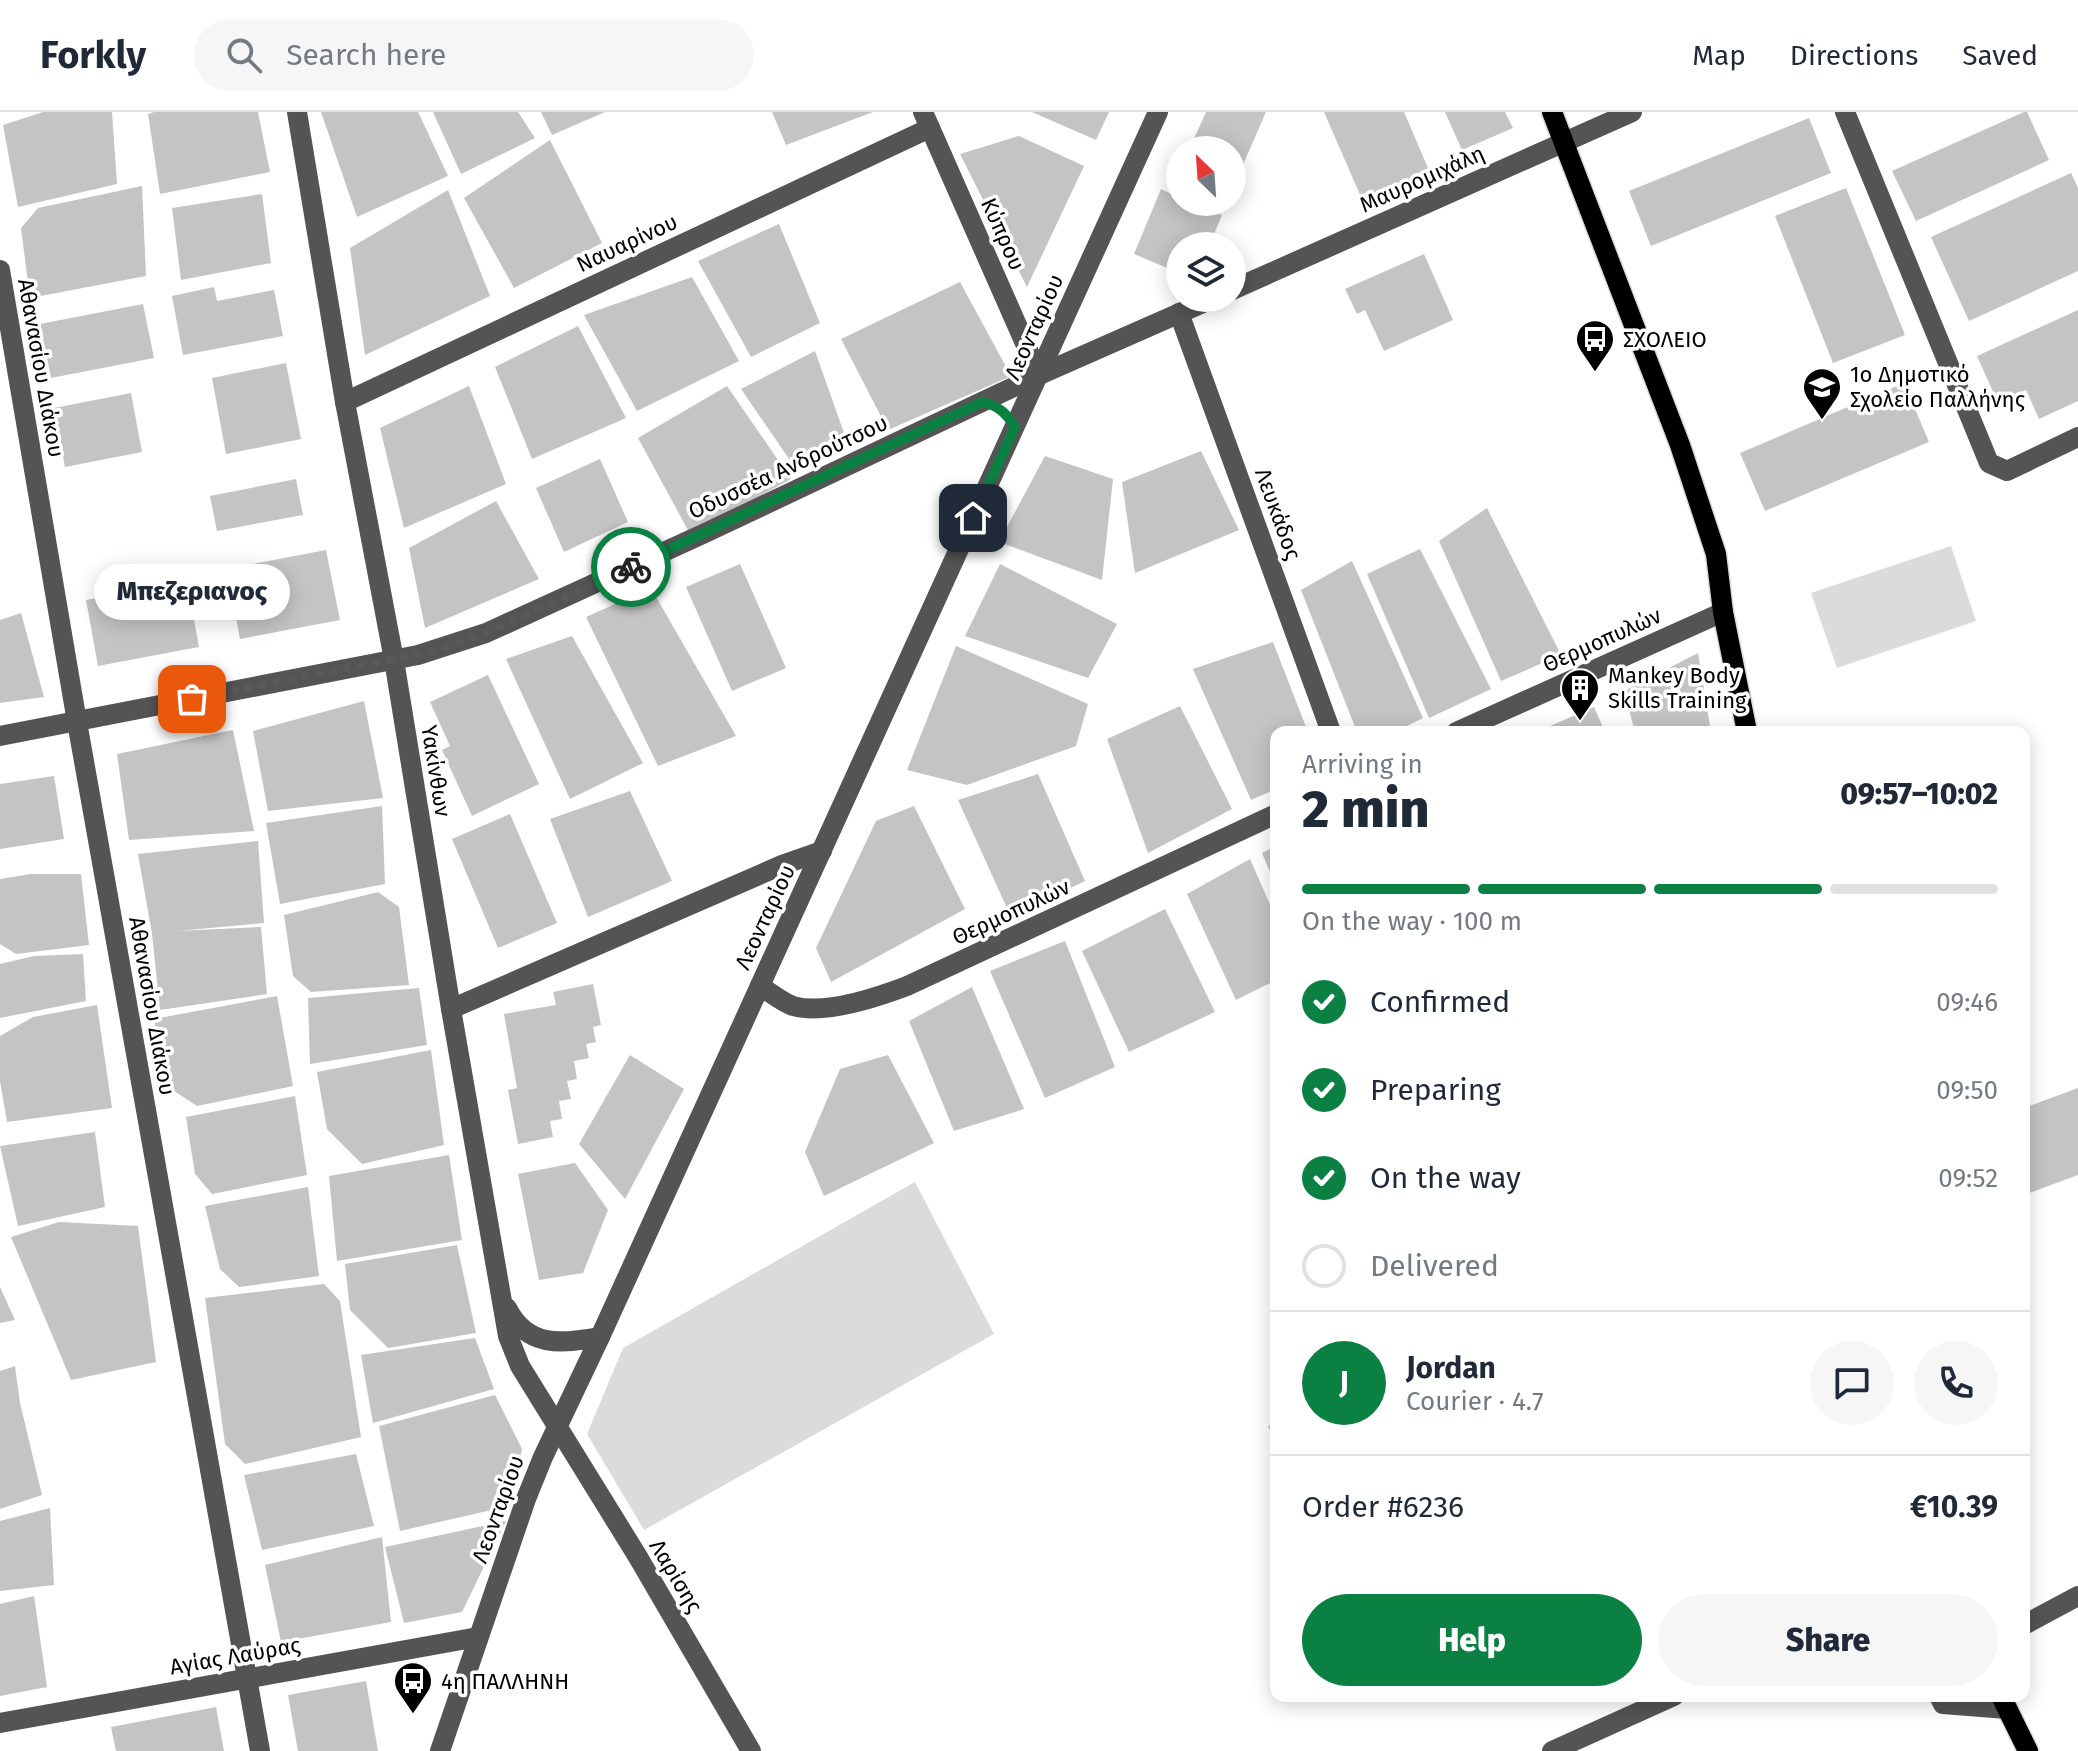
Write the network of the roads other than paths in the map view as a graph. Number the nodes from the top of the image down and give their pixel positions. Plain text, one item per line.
1 (297, 112) edge
2 (1158, 112) edge
3 (1552, 112) edge
4 (1632, 112) edge
5 (1845, 112) edge
6 (926, 120) edge
7 (1564, 143) junction
8 (0, 270) edge
9 (1246, 284) edge
10 (1179, 313) joint
11 (1039, 375) junction
12 (345, 402) junction
13 (982, 402) junction
14 (1015, 427) junction
15 (2078, 437) edge
16 (1723, 612) junction
17 (394, 660) junction
18 (77, 722) junction
19 (1329, 726) edge
20 (1469, 726) edge
21 (1746, 726) edge
22 (0, 736) edge
23 (1270, 817) edge
24 (822, 851) junction
25 (760, 986) junction
26 (451, 1009) junction
27 (503, 1301) junction
28 (600, 1337) junction
29 (557, 1426) junction
30 (2078, 1596) edge
31 (2030, 1622) edge
32 (478, 1637) junction
33 (248, 1678) junction
34 (1661, 1702) edge
35 (1942, 1702) edge
36 (2004, 1703) edge
37 (0, 1723) edge
38 (260, 1751) edge
39 (440, 1751) edge
40 (751, 1751) edge
41 (1552, 1751) edge
42 (2028, 1751) edge

1 - 12 street, Υακίνθων
2 - 11 street, Λεονταρίου
3 - 7 main road
4 - 7 street, Μαυρομιχάλη
5 - 15 street
6 - 11 street, Κύπρου
6 - 12 street, Ναυαρίνου
7 - 9 street, Μαυρομιχάλη
7 - 16 main road
8 - 18 street, Αθανασίου Διάκου
10 - 11 street
10 - 19 street, Λευκάδος
11 - 13 street, Οδυσσέα Ανδρούτσου
11 - 14 street, Λεονταρίου
12 - 17 street, Υακίνθων
13 - 14 street
13 - 17 street, Οδυσσέα Ανδρούτσου
14 - 24 street, Λεονταρίου
16 - 20 street, Θερμοπυλών
16 - 21 main road
17 - 18 street, Οδυσσέα Ανδρούτσου
17 - 26 street, Υακίνθων
18 - 22 street, Οδυσσέα Ανδρούτσου
18 - 33 street, Αθανασίου Διάκου
23 - 25 street, Θερμοπυλών
24 - 25 street, Λεονταρίου
24 - 26 street
25 - 28 street, Λεονταρίου
26 - 27 street, Υακίνθων
27 - 28 street
27 - 29 street, Υακίνθων
28 - 29 street, Λεονταρίου
29 - 32 street, Λεονταρίου
29 - 40 street, Λαρίσης
30 - 31 street
32 - 33 street, Αγίας Λαύρας
32 - 39 street, Λεονταρίου
33 - 37 street, Αγίας Λαύρας
33 - 38 street, Αθανασίου Διάκου
34 - 41 street
35 - 36 street
36 - 42 main road

